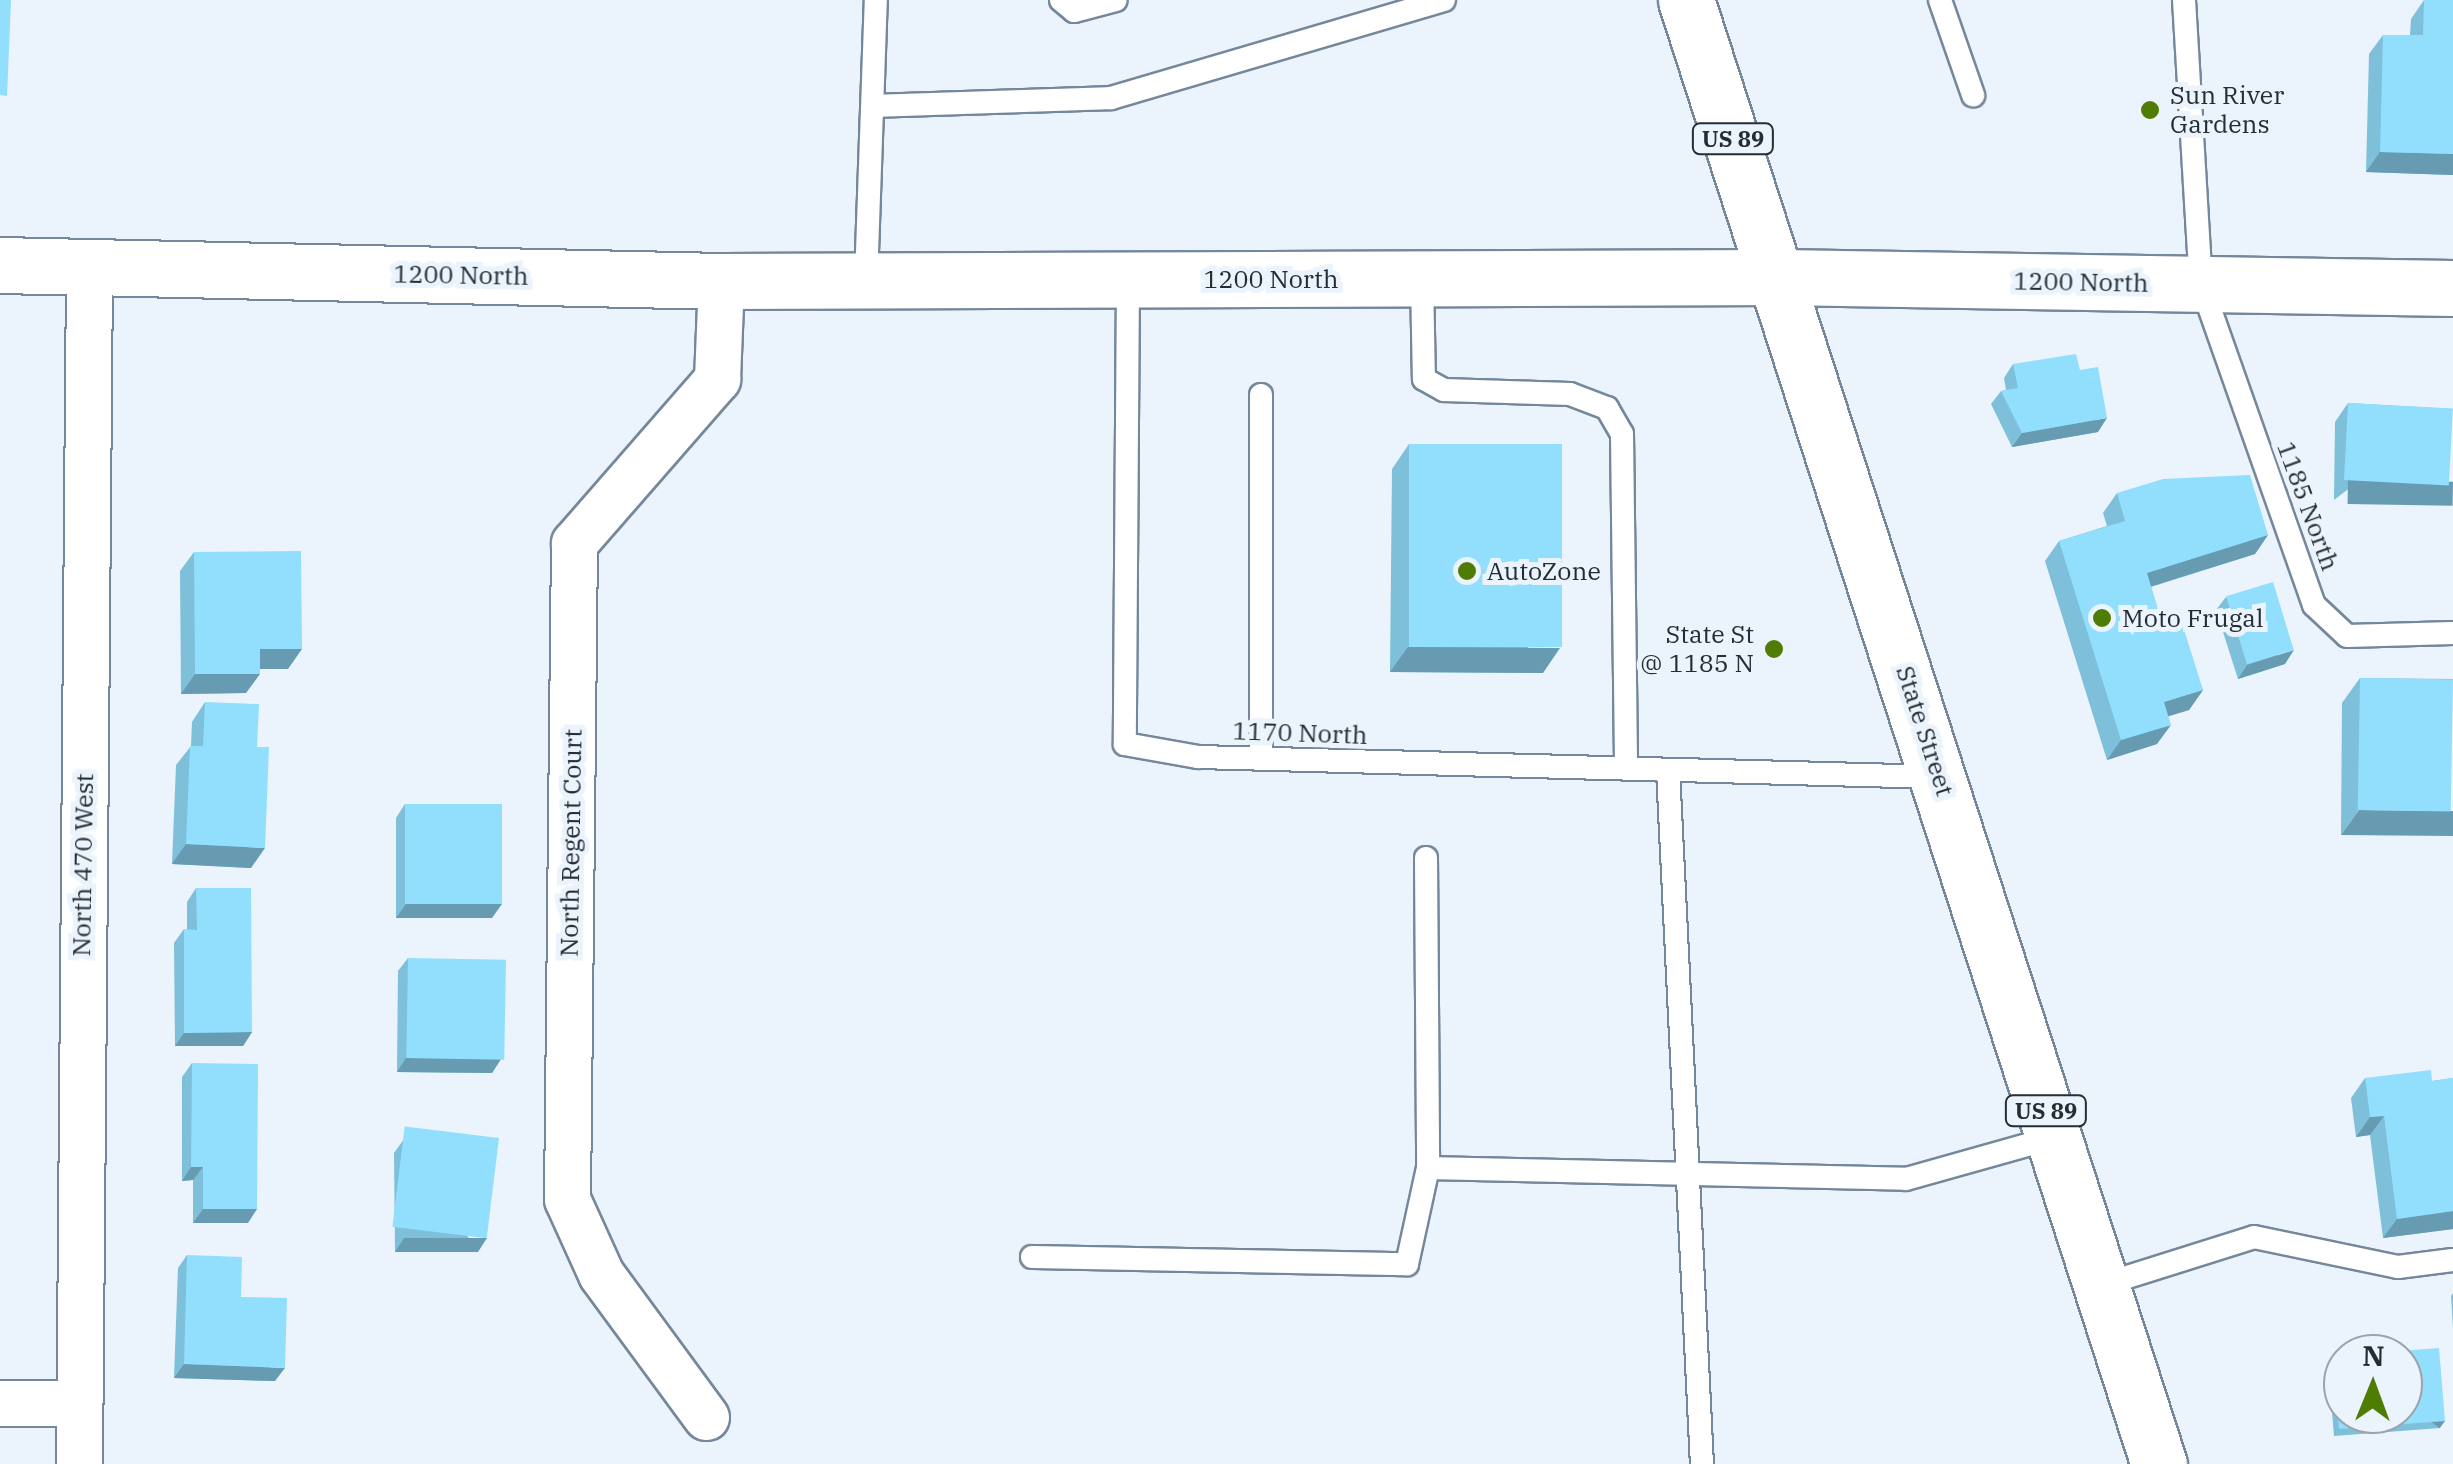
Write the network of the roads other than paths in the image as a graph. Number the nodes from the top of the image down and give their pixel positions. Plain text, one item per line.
1 (876, 0) edge
2 (1061, 0) edge
3 (1116, 0) edge
4 (1444, 0) edge
5 (1686, 0) edge
6 (1940, 0) edge
7 (2184, 0) edge
8 (1973, 95) dead end
9 (875, 106) junction
10 (0, 265) edge
11 (90, 266) junction
12 (1780, 277) junction
13 (1422, 279) junction
14 (1128, 280) junction
15 (721, 281) junction
16 (866, 281) junction
17 (2200, 284) junction
18 (2451, 295) edge
19 (1262, 395) dead end
20 (2453, 633) edge
21 (1261, 759) junction
22 (1626, 769) junction
23 (1668, 770) junction
24 (1939, 777) junction
25 (1426, 858) dead end
26 (2054, 1137) junction
27 (1428, 1168) junction
28 (1686, 1175) junction
29 (1032, 1257) dead end
30 (2453, 1260) edge
31 (2102, 1285) junction
32 (0, 1403) edge
33 (78, 1403) junction
34 (706, 1417) dead end
35 (78, 1464) edge
36 (1702, 1464) edge
37 (2159, 1464) edge

1 - 9 lane
2 - 3 lane
4 - 9 lane
5 - 12 street, State Street / US 89
6 - 8 lane
7 - 17 lane, 1185 North
9 - 16 lane
10 - 11 street, 1200 North
11 - 15 street, 1200 North
11 - 33 street, North 470 West
12 - 13 street, 1200 North
12 - 17 street, 1200 North
12 - 24 street, State Street / US 89
13 - 14 street, 1200 North
13 - 22 lane
14 - 16 street, 1200 North
14 - 21 lane, 1170 North
15 - 16 street, 1200 North
15 - 34 street, North Regent Court
17 - 18 street, 1200 North
17 - 20 lane, 1185 North
19 - 21 lane
21 - 22 lane, 1170 North
22 - 23 lane, 1170 North
23 - 24 lane, 1170 North
23 - 28 lane
24 - 26 street, State Street / US 89
25 - 27 lane
26 - 28 lane
26 - 31 street, State Street / US 89
27 - 28 lane
27 - 29 lane
28 - 36 lane
30 - 31 lane
31 - 37 street, State Street / US 89
32 - 33 street
33 - 35 street, North 470 West

